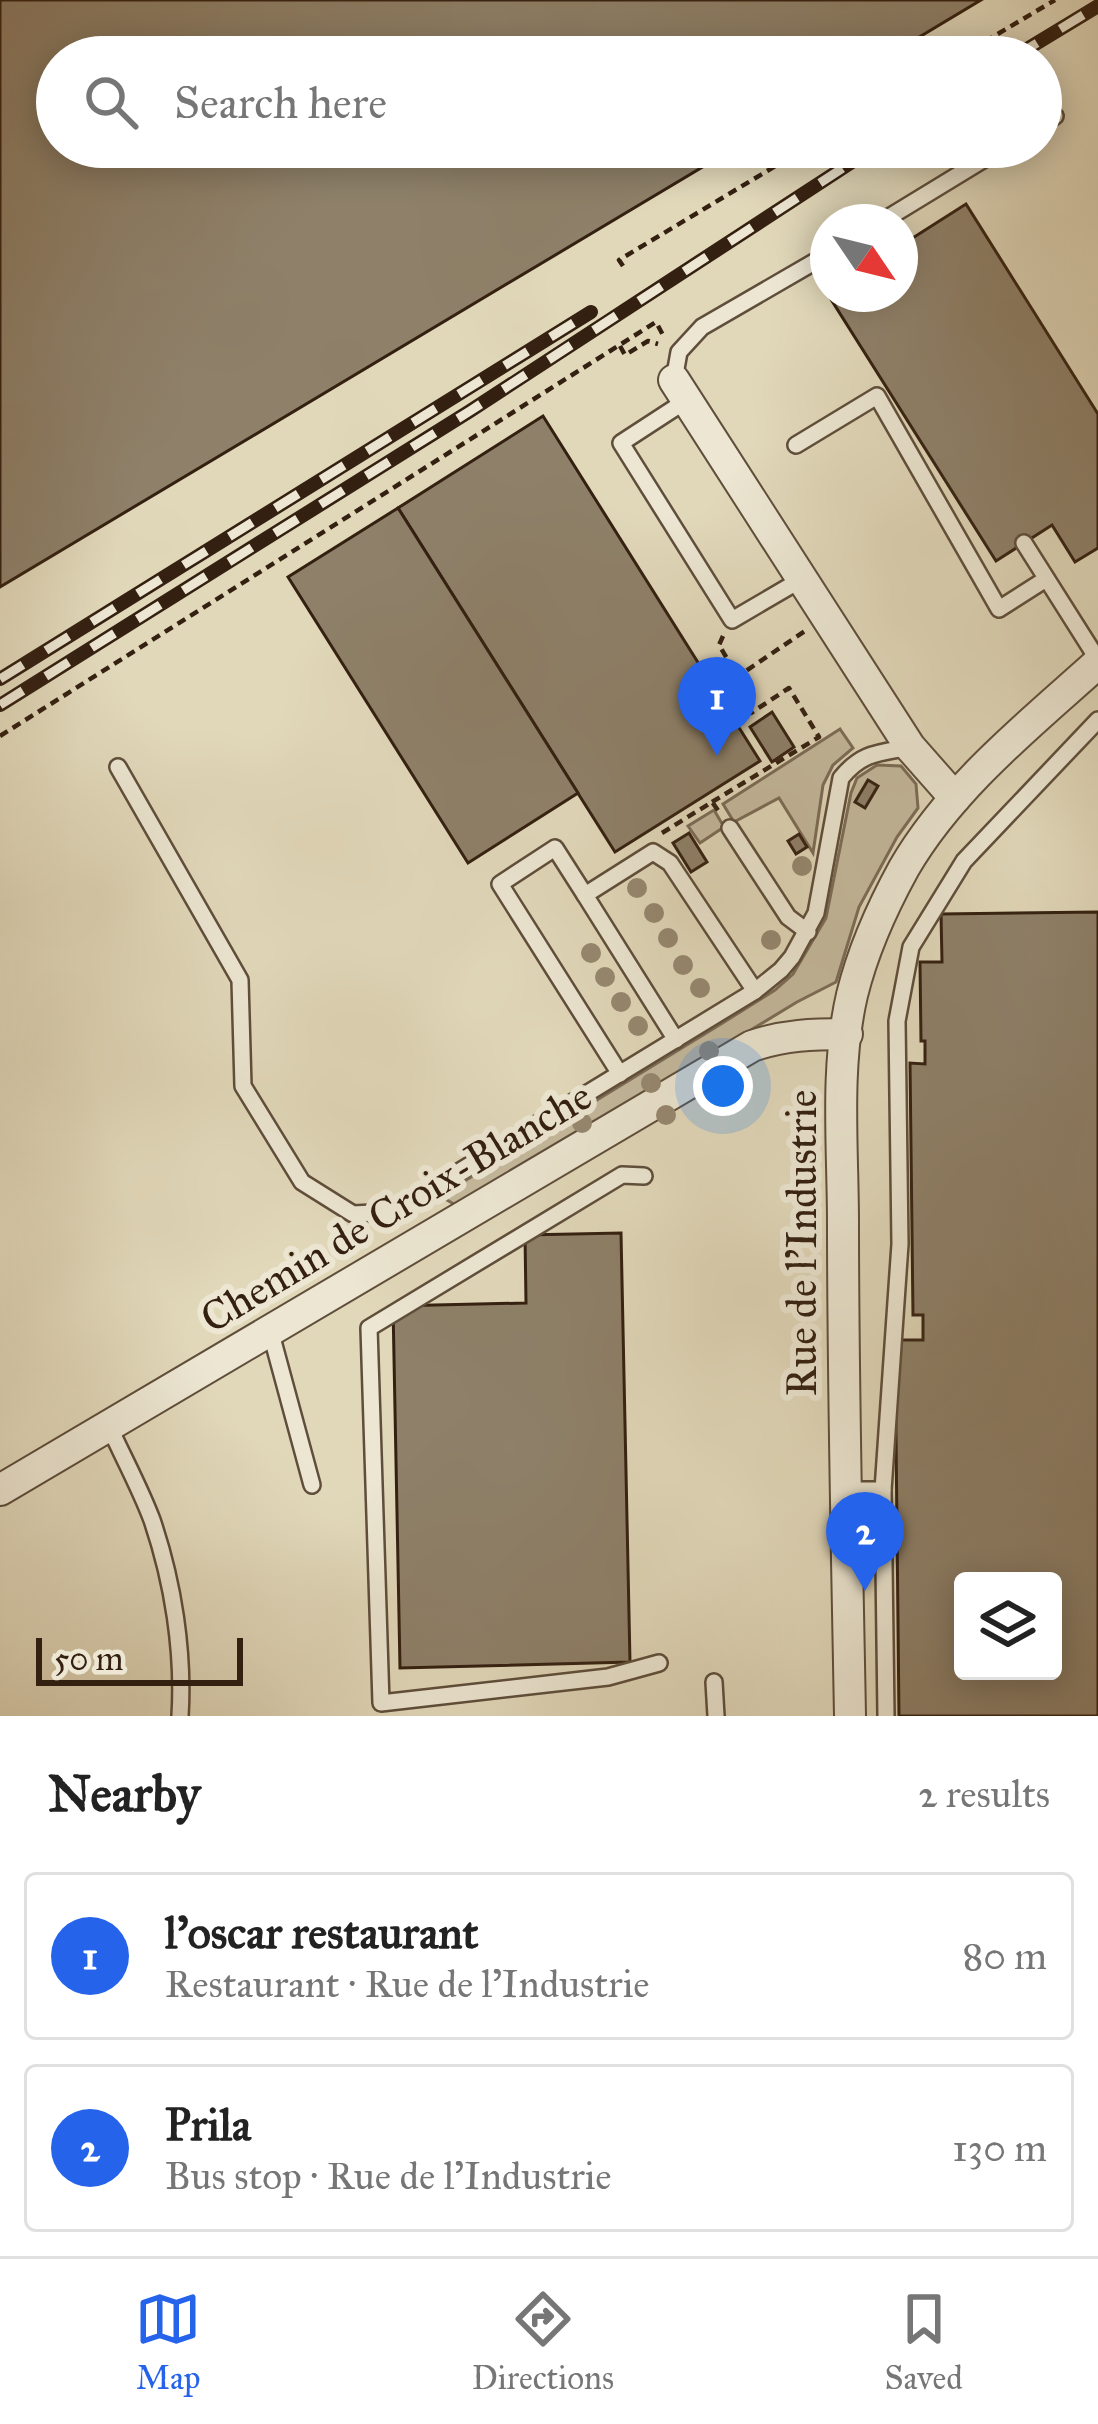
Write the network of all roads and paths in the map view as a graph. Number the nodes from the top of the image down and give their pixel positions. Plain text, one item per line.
1 (1055, 0) edge
2 (994, 36) edge
3 (772, 168) edge
4 (970, 168) edge
5 (911, 204) edge
6 (810, 264) edge
7 (622, 266) dead end
8 (620, 346) junction
9 (681, 390) junction
10 (796, 445) dead end
11 (1024, 543) dead end
12 (802, 579) junction
13 (1046, 579) junction
14 (732, 620) junction
15 (812, 627) dead end
16 (1098, 662) edge
17 (738, 676) junction
18 (1098, 720) edge
19 (0, 736) edge
20 (910, 747) junction
21 (118, 766) dead end
22 (956, 798) junction
23 (712, 802) junction
24 (730, 828) joint
25 (653, 852) junction
26 (585, 895) junction
27 (808, 932) junction
28 (755, 991) junction
29 (847, 1034) junction
30 (676, 1040) junction
31 (620, 1074) junction
32 (644, 1177) dead end
33 (270, 1330) junction
34 (109, 1426) junction
35 (312, 1486) dead end
36 (0, 1490) edge
37 (846, 1490) junction
38 (883, 1490) junction
39 (659, 1663) dead end
40 (714, 1682) dead end
41 (180, 1716) edge
42 (716, 1716) edge
43 (850, 1716) edge
44 (886, 1716) edge

1 - 2 path
3 - 7 path
4 - 5 lane
6 - 9 lane
8 - 8 path
8 - 19 path
9 - 12 street
9 - 14 lane
10 - 13 lane
11 - 13 lane
12 - 14 lane
12 - 20 street
13 - 16 lane
14 - 17 path
15 - 17 path
16 - 22 street, Rue de l'Industrie
17 - 23 path
18 - 38 lane
20 - 22 street
20 - 27 lane
21 - 31 lane
22 - 29 street, Rue de l'Industrie
23 - 24 path
23 - 25 path
24 - 27 lane
25 - 26 lane
25 - 28 lane
26 - 30 lane
26 - 31 lane
27 - 28 lane
28 - 30 lane
29 - 33 street, Chemin de Croix-Blanche
29 - 37 street, Rue de l'Industrie
30 - 31 lane
32 - 39 lane
33 - 34 street, Chemin de Croix-Blanche
33 - 35 lane
34 - 36 street, Chemin de Croix-Blanche
34 - 41 lane
37 - 38 lane
37 - 43 street, Rue de l'Industrie
38 - 44 lane
40 - 42 lane

